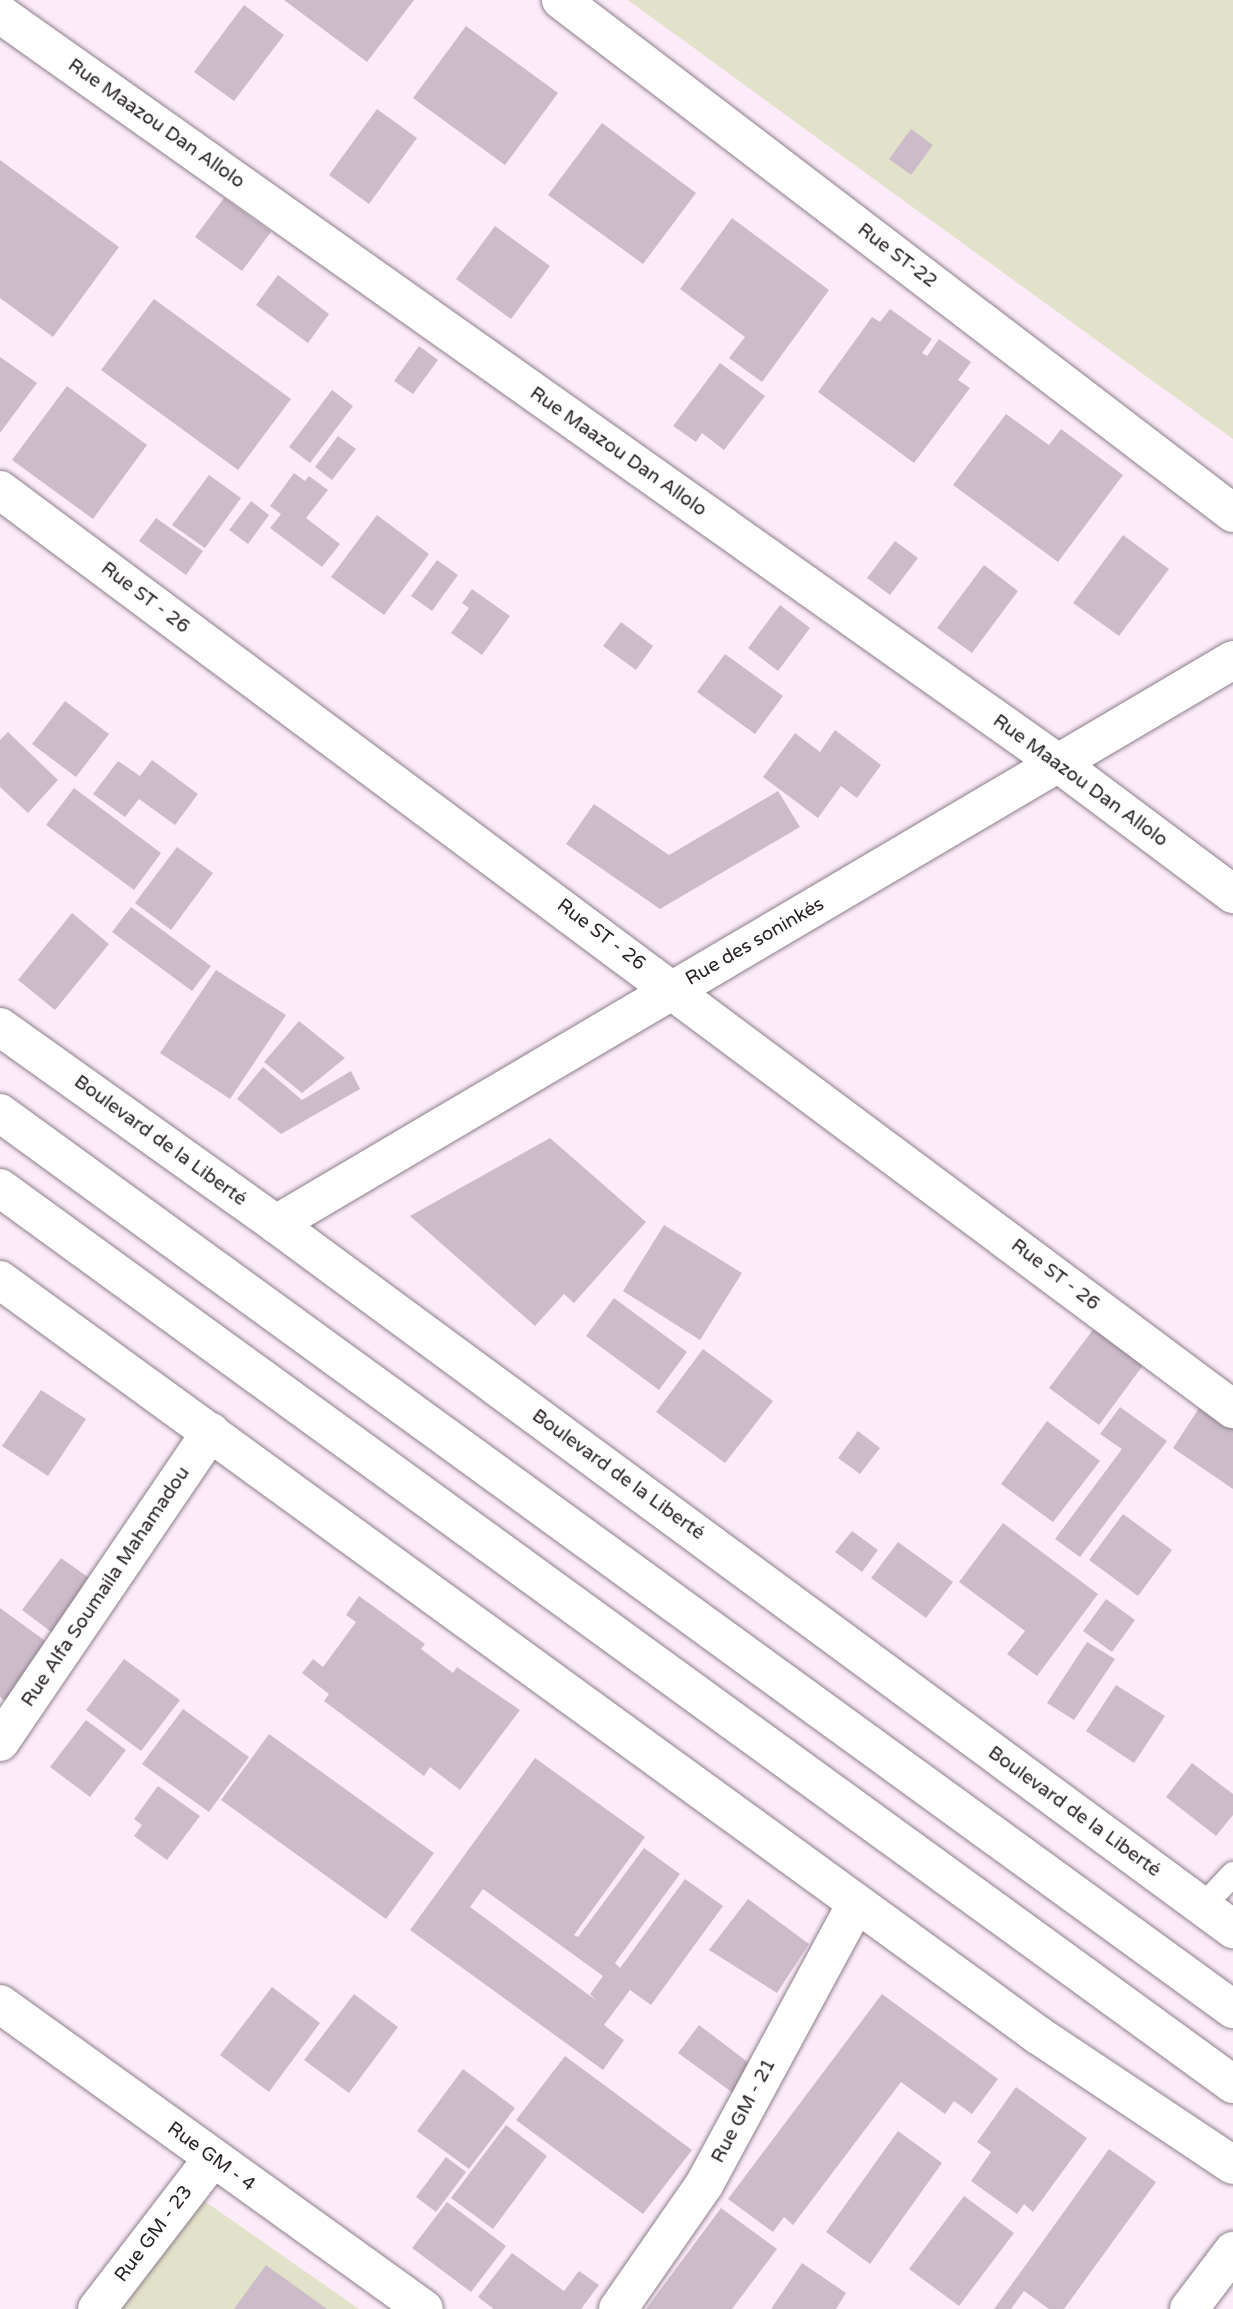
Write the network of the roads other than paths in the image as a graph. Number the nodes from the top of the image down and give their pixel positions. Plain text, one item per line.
1 (561, 0) edge
2 (0, 14) edge
3 (0, 490) edge
4 (1233, 513) edge
5 (1233, 660) edge
6 (1058, 763) junction
7 (1233, 894) edge
8 (674, 989) junction
9 (0, 1027) edge
10 (0, 1113) edge
11 (0, 1188) edge
12 (276, 1224) junction
13 (0, 1280) edge
14 (1233, 1409) edge
15 (211, 1433) junction
16 (0, 1742) edge
17 (1233, 1874) edge
18 (856, 1904) junction
19 (1203, 1906) junction
20 (1233, 1928) edge
21 (0, 2004) edge
22 (1233, 2009) edge
23 (1233, 2084) edge
24 (212, 2159) junction
25 (1233, 2165) edge
26 (1233, 2251) edge
27 (97, 2309) edge
28 (424, 2309) edge
29 (618, 2309) edge
30 (1189, 2309) edge

1 - 4 main road, Rue ST-22
2 - 6 main road, Rue Maazou Dan Allolo
3 - 8 main road, Rue ST - 26
5 - 6 main road, Rue des soninkés
6 - 7 main road, Rue Maazou Dan Allolo
6 - 8 main road, Rue des soninkés
8 - 12 main road, Rue des soninkés
8 - 14 main road, Rue ST - 26
9 - 12 main road, Boulevard de la Liberté
10 - 22 main road
11 - 23 main road
12 - 19 main road, Boulevard de la Liberté
13 - 15 main road
15 - 16 main road, Rue Alfa Soumaila Mahamadou
15 - 18 main road
17 - 19 lane
18 - 25 main road
18 - 29 main road, Rue GM - 21
19 - 20 main road, Boulevard de la Liberté
21 - 24 main road, Rue GM - 4
24 - 27 main road, Rue GM - 23
24 - 28 main road, Rue GM - 4
26 - 30 main road

